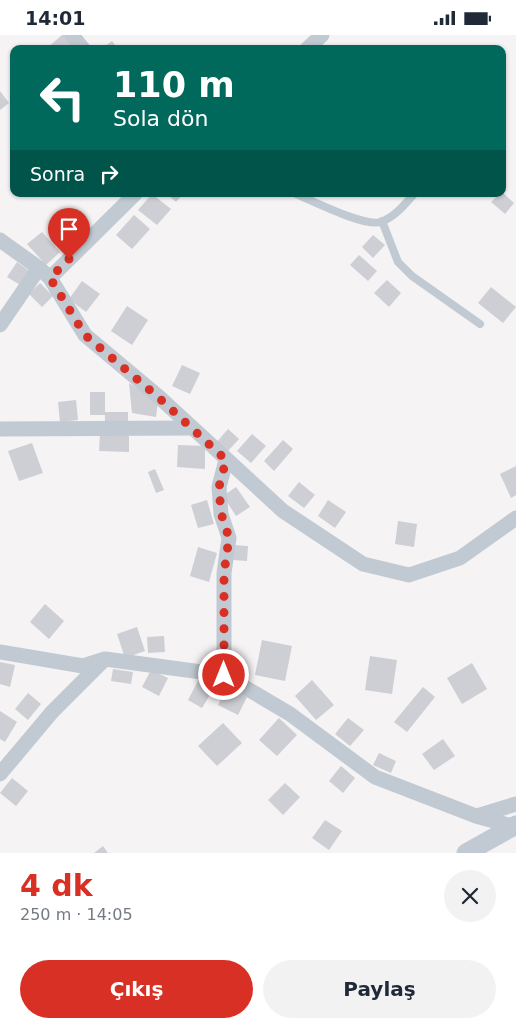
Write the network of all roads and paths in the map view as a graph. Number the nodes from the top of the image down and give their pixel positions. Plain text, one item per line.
1 (72, 35) edge
2 (322, 35) edge
3 (80, 45) edge
4 (311, 45) edge
5 (132, 197) edge
6 (303, 197) edge
7 (411, 197) edge
8 (382, 221) junction
9 (0, 240) edge
10 (45, 273) junction
11 (480, 324) dead end
12 (0, 325) edge
13 (191, 427) junction
14 (0, 429) edge
15 (226, 460) junction
16 (516, 518) edge
17 (0, 652) edge
18 (105, 659) junction
19 (224, 675) junction
20 (0, 774) edge
21 (516, 805) edge
22 (476, 816) junction
23 (514, 826) edge
24 (466, 853) edge

1 - 3 street
2 - 4 street
5 - 10 street
6 - 8 lane
7 - 8 lane
8 - 11 lane
9 - 10 street
10 - 12 street
10 - 13 street
13 - 14 street
13 - 15 street
15 - 16 street
15 - 19 street
17 - 18 street
18 - 19 street
18 - 20 street
19 - 22 street
21 - 22 street
22 - 23 street
23 - 24 street

